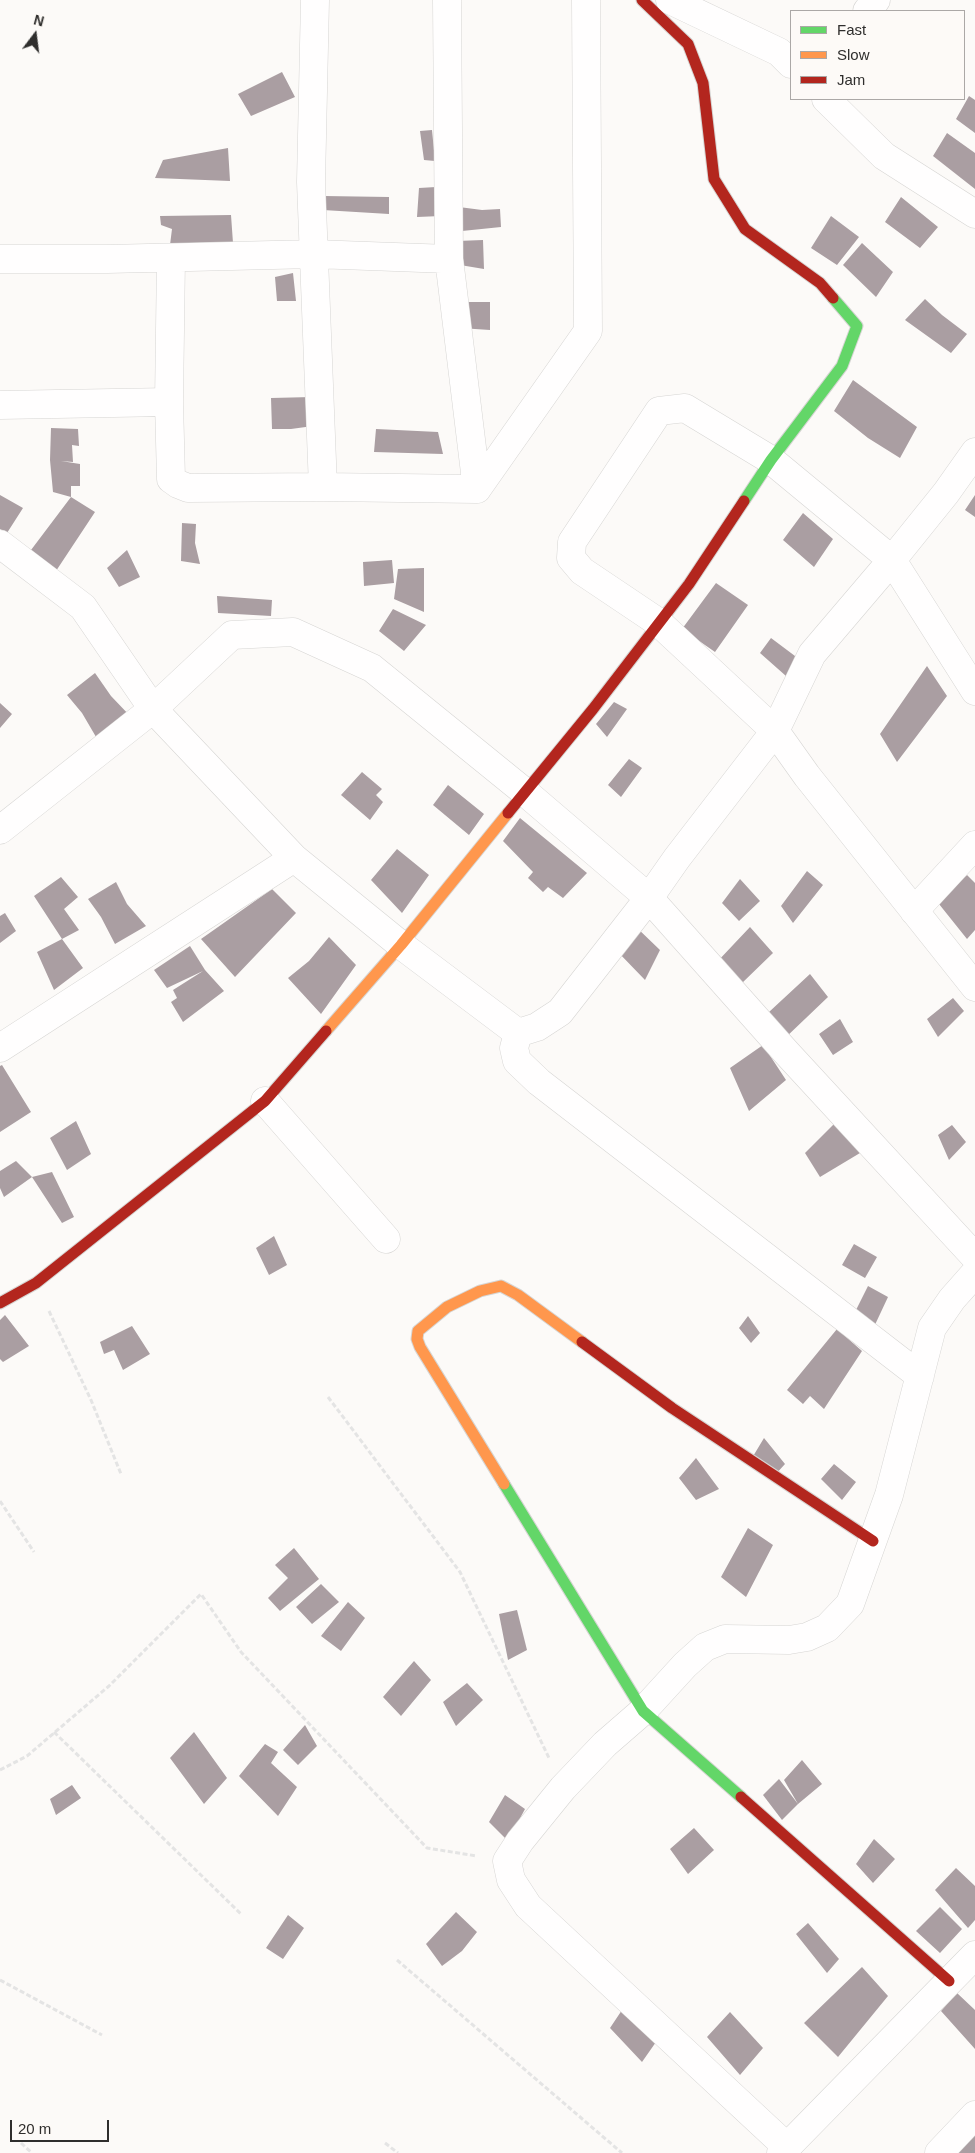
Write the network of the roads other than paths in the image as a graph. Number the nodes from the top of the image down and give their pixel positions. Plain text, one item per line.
1 (315, 0) edge
2 (447, 0) edge
3 (586, 0) edge
4 (642, 0) edge
5 (670, 0) edge
6 (876, 0) edge
7 (867, 10) edge
8 (790, 63) edge
9 (827, 100) edge
10 (975, 214) edge
11 (314, 254) junction
12 (0, 258) edge
13 (171, 258) junction
14 (448, 259) junction
15 (169, 402) junction
16 (0, 405) edge
17 (975, 452) edge
18 (771, 460) junction
19 (323, 487) junction
20 (477, 489) junction
21 (0, 544) edge
22 (892, 560) junction
23 (658, 622) junction
24 (975, 691) edge
25 (153, 709) junction
26 (775, 730) junction
27 (526, 793) junction
28 (0, 830) edge
29 (975, 845) edge
30 (294, 858) junction
31 (649, 898) junction
32 (914, 911) junction
33 (401, 945) junction
34 (975, 987) edge
35 (518, 1033) junction
36 (0, 1048) edge
37 (265, 1101) junction
38 (386, 1239) dead end
39 (975, 1257) edge
40 (975, 1273) edge
41 (0, 1303) edge
42 (920, 1376) junction
43 (873, 1541) junction
44 (643, 1711) junction
45 (975, 1955) edge
46 (949, 1981) junction
47 (975, 2115) edge
48 (784, 2150) edge
49 (939, 2153) edge

1 - 11 street
2 - 14 street
3 - 20 street
4 - 18 street
5 - 8 street
6 - 7 street
9 - 10 street
11 - 13 street
11 - 14 street
11 - 19 street
12 - 13 street
13 - 15 street
14 - 20 street
15 - 16 street
15 - 19 street
17 - 22 street
18 - 22 street
18 - 23 street
18 - 23 street
19 - 20 street
21 - 25 street
22 - 24 street
22 - 26 street
23 - 26 street
23 - 27 street
25 - 27 street
25 - 28 street
25 - 30 street
26 - 31 street
26 - 32 street
27 - 31 street
27 - 33 street
29 - 32 street
30 - 33 street
30 - 36 street
31 - 35 street
31 - 39 street
32 - 34 street
33 - 35 street
33 - 37 street
35 - 42 street
37 - 38 street
37 - 41 street
40 - 42 street
42 - 43 street
43 - 44 street
43 - 44 street
44 - 46 street
44 - 48 street
45 - 46 street
46 - 48 street
47 - 49 street

